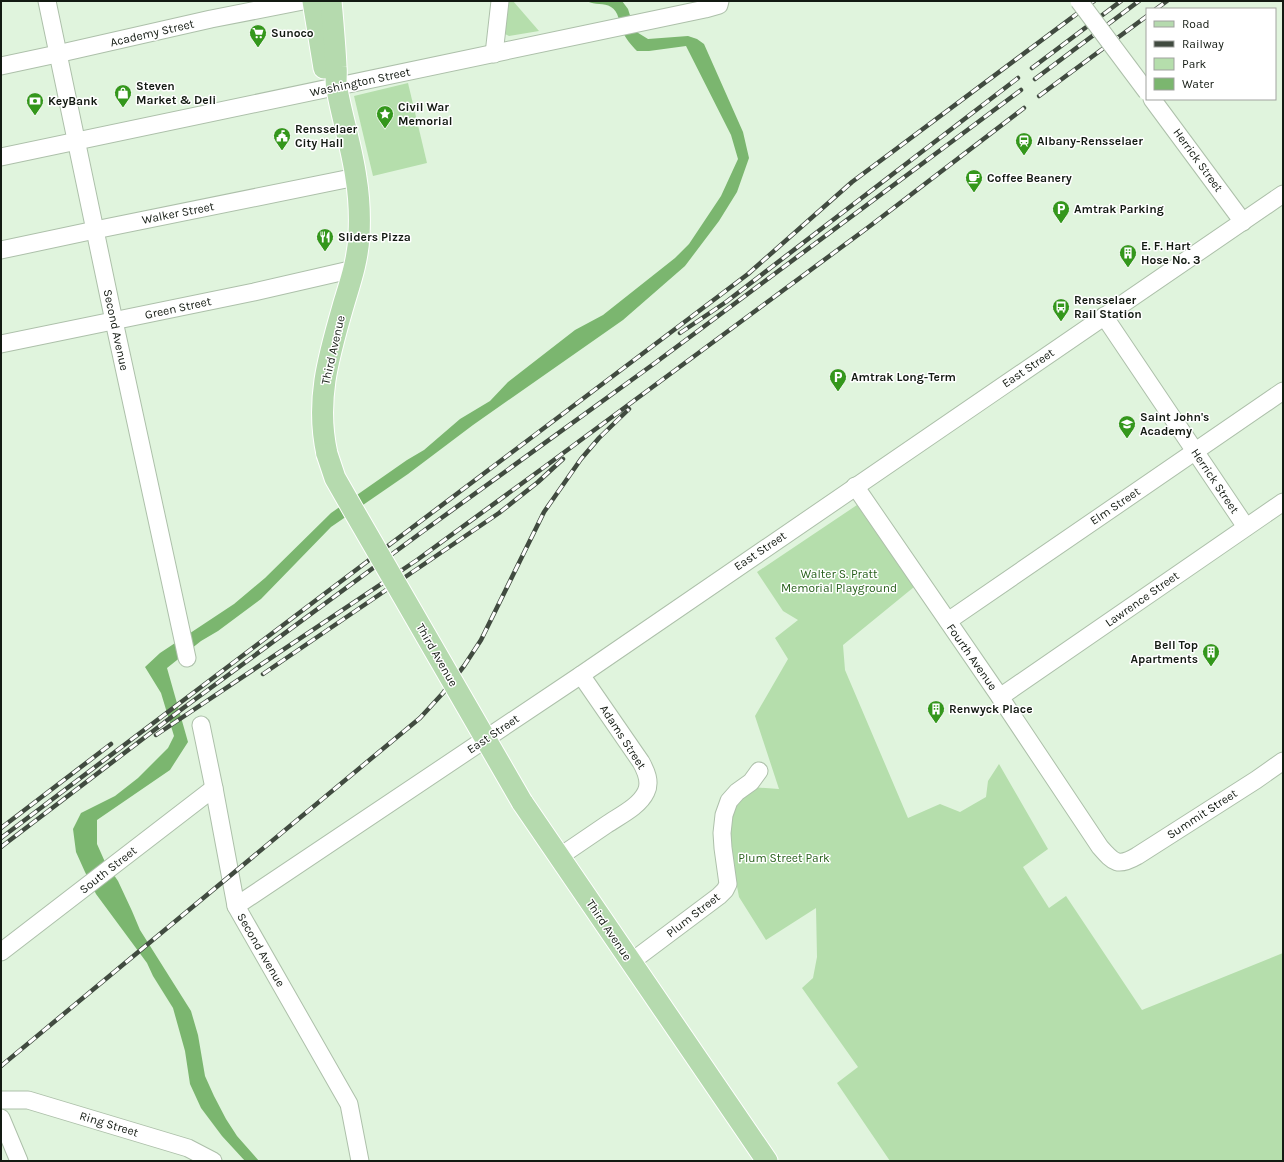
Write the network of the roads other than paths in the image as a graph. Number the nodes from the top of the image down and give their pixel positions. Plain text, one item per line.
1 (47, 1) edge
2 (303, 1) edge
3 (313, 1) edge
4 (330, 1) edge
5 (500, 1) edge
6 (1078, 1) edge
7 (720, 3) edge
8 (57, 54) junction
9 (494, 54) junction
10 (1, 66) edge
11 (336, 87) junction
12 (1146, 91) edge
13 (1153, 100) edge
14 (76, 142) junction
15 (1, 157) edge
16 (356, 177) junction
17 (1283, 194) edge
18 (1243, 222) junction
19 (95, 230) junction
20 (1, 250) edge
21 (354, 269) junction
22 (1104, 316) junction
23 (114, 321) junction
24 (1, 344) edge
25 (1283, 391) edge
26 (1195, 452) junction
27 (855, 486) junction
28 (1283, 502) edge
29 (1246, 527) junction
30 (948, 621) junction
31 (187, 658) dead end
32 (581, 675) junction
33 (1000, 697) junction
34 (201, 725) dead end
35 (1283, 761) edge
36 (759, 771) dead end
37 (214, 788) junction
38 (559, 857) junction
39 (1119, 863) joint
40 (236, 906) junction
41 (1, 952) edge
42 (631, 962) junction
43 (1, 1100) edge
44 (1, 1118) edge
45 (19, 1161) edge
46 (213, 1161) edge
47 (360, 1161) edge
48 (767, 1161) edge

1 - 8 street, Second Avenue
2 - 8 street, Academy Street
3 - 11 main road, Third Avenue
4 - 11 main road, Third Avenue
5 - 9 street
6 - 12 street, bridge
7 - 9 street, Washington Street
8 - 10 street, Academy Street
8 - 14 street, Second Avenue
9 - 11 street, Washington Street
11 - 14 street, Washington Street
11 - 16 main road, Third Avenue
13 - 18 street, Herrick Street
14 - 15 street, Washington Street
14 - 19 street, Second Avenue
16 - 19 street, Walker Street
16 - 21 main road, Third Avenue
17 - 18 street, East Street
18 - 22 street, East Street
19 - 20 street, Walker Street
19 - 23 street, Second Avenue
21 - 23 street, Green Street
21 - 38 main road, Third Avenue, bridge
22 - 26 street, Herrick Street
22 - 27 street, East Street
23 - 24 street, Green Street
23 - 31 street, Second Avenue
25 - 26 street, Elm Street
26 - 29 street, Herrick Street
26 - 30 street, Elm Street
27 - 30 street, Fourth Avenue
27 - 32 street, East Street
28 - 29 street, Lawrence Street
29 - 33 street, Lawrence Street
30 - 33 street, Fourth Avenue
32 - 38 street, Adams Street
32 - 40 street, East Street
33 - 39 street, Fourth Avenue
34 - 37 street, Second Avenue
35 - 39 street, Summit Street
36 - 42 street, Plum Street
37 - 40 street, Second Avenue
37 - 41 street, South Street
38 - 42 main road, Third Avenue
40 - 47 street, Second Avenue
42 - 48 main road, Third Avenue
43 - 46 street, Ring Street
44 - 45 street

